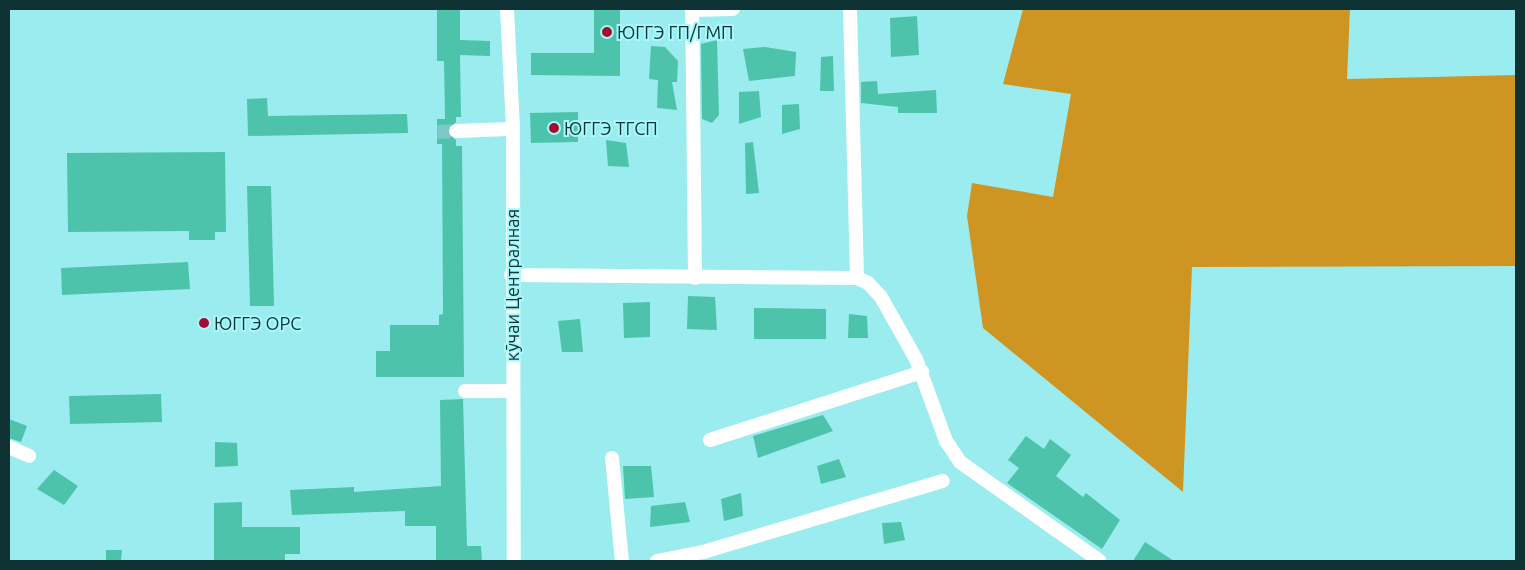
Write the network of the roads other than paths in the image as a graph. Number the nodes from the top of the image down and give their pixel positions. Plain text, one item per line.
1 (507, 9) edge
2 (733, 9) edge
3 (850, 9) edge
4 (692, 10) edge
5 (513, 129) junction
6 (456, 131) tunnel mouth
7 (512, 276) junction
8 (695, 278) junction
9 (858, 278) junction
10 (922, 372) junction
11 (465, 390) dead end
12 (512, 391) junction
13 (710, 440) dead end
14 (9, 447) edge
15 (29, 456) dead end
16 (612, 458) dead end
17 (943, 481) dead end
18 (514, 561) edge
19 (622, 561) edge
20 (657, 561) edge
21 (1100, 561) edge

1 - 5 street, кӯчаи Централная
2 - 4 street
3 - 9 street
4 - 8 street
5 - 6 street
5 - 7 street, кӯчаи Централная
7 - 8 street
7 - 12 street, кӯчаи Централная
8 - 9 street
9 - 10 street
10 - 13 street
10 - 21 street
11 - 12 street
12 - 18 street, кӯчаи Централная
14 - 15 street
16 - 19 street
17 - 20 street

